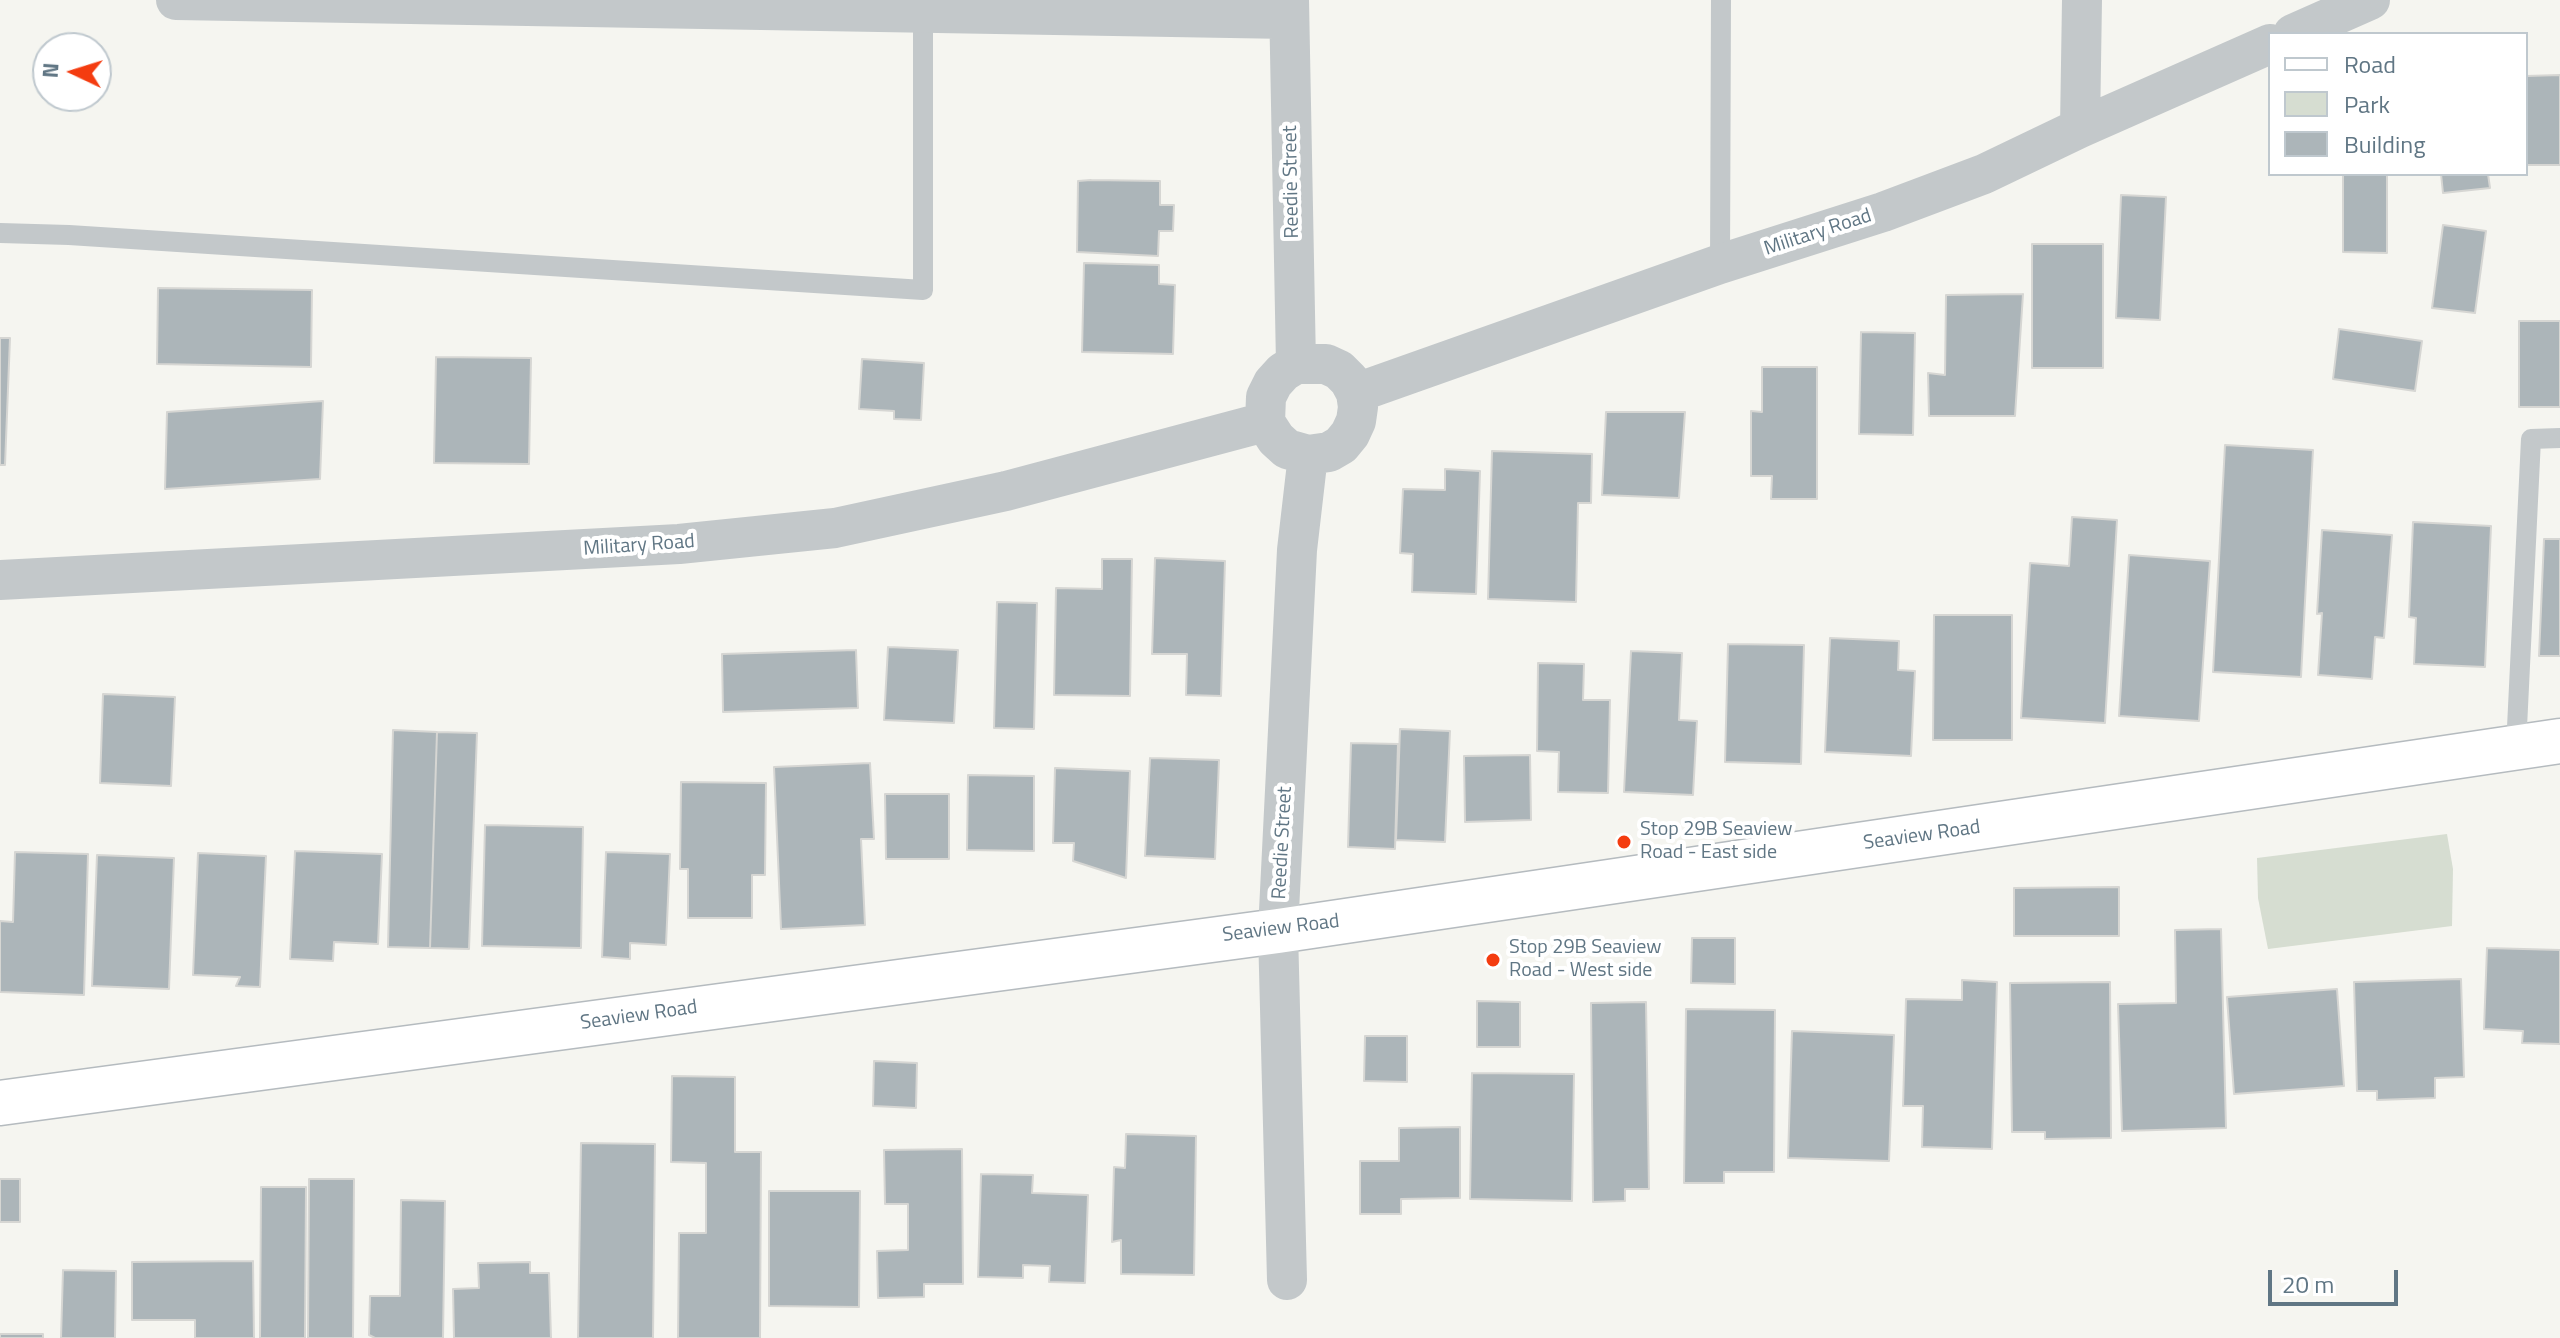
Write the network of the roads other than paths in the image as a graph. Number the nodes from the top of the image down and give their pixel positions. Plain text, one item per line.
1 (176, 0) edge
2 (1721, 0) edge
3 (2082, 0) edge
4 (2370, 0) edge
5 (923, 6) edge
6 (1289, 10) edge
7 (2298, 32) edge
8 (2268, 45) edge
9 (2080, 128) junction
10 (0, 233) edge
11 (1720, 264) junction
12 (1296, 364) junction
13 (1356, 393) junction
14 (1265, 422) junction
15 (2560, 438) edge
16 (1308, 455) junction
17 (0, 580) edge
18 (2560, 741) edge
19 (2516, 748) junction
20 (1278, 931) junction
21 (0, 1103) edge
22 (1287, 1280) dead end

1 - 5 street
2 - 11 lane
3 - 9 street
4 - 7 street
5 - 6 street
5 - 10 lane
6 - 12 street, Reedie Street
8 - 9 street, Military Road
9 - 11 street, Military Road
11 - 13 street, Military Road
12 - 13 street
12 - 14 street
13 - 16 street
14 - 16 street
14 - 17 street, Military Road
15 - 19 lane
16 - 20 street, Reedie Street
18 - 19 main road, Seaview Road
19 - 20 main road, Seaview Road
20 - 21 main road, Seaview Road
20 - 22 street, Reedie Street

